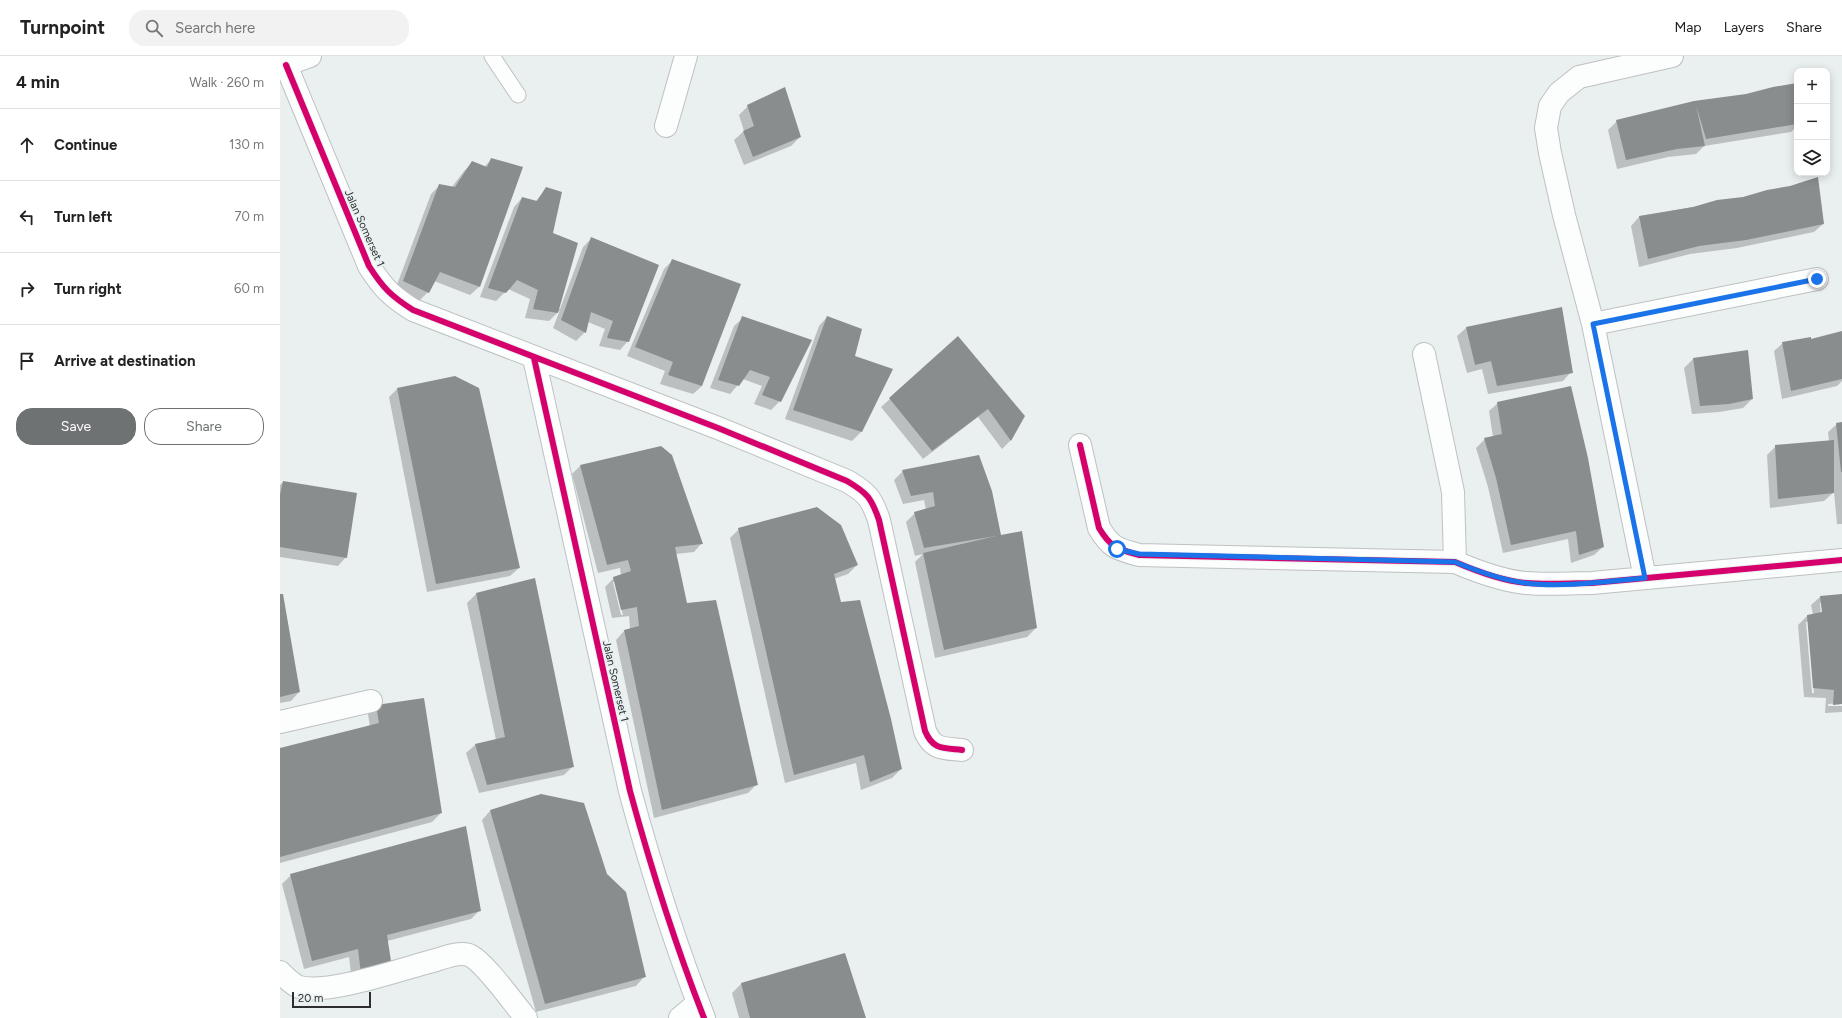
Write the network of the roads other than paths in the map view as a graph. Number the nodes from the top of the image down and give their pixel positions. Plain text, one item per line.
1 (310, 56) edge
2 (492, 56) edge
3 (686, 56) edge
4 (1672, 56) edge
5 (283, 66) edge
6 (518, 95) dead end
7 (666, 126) dead end
8 (1817, 279) dead end
9 (1593, 324) junction
10 (1424, 354) dead end
11 (534, 358) junction
12 (1080, 445) dead end
13 (1842, 560) edge
14 (1455, 562) junction
15 (1645, 578) junction
16 (371, 701) dead end
17 (280, 722) edge
18 (962, 750) dead end
19 (280, 972) edge
20 (701, 1011) edge
21 (526, 1018) edge
22 (680, 1018) edge

1 - 5 street
2 - 6 lane
3 - 7 street
4 - 9 street
5 - 11 street, Jalan Somerset 1
8 - 9 street
9 - 15 street
10 - 14 street
11 - 18 street, Jalan Somerset 1
11 - 20 street, Jalan Somerset 1
12 - 14 street
13 - 15 street
14 - 15 street
16 - 17 street
19 - 21 street
20 - 22 street

